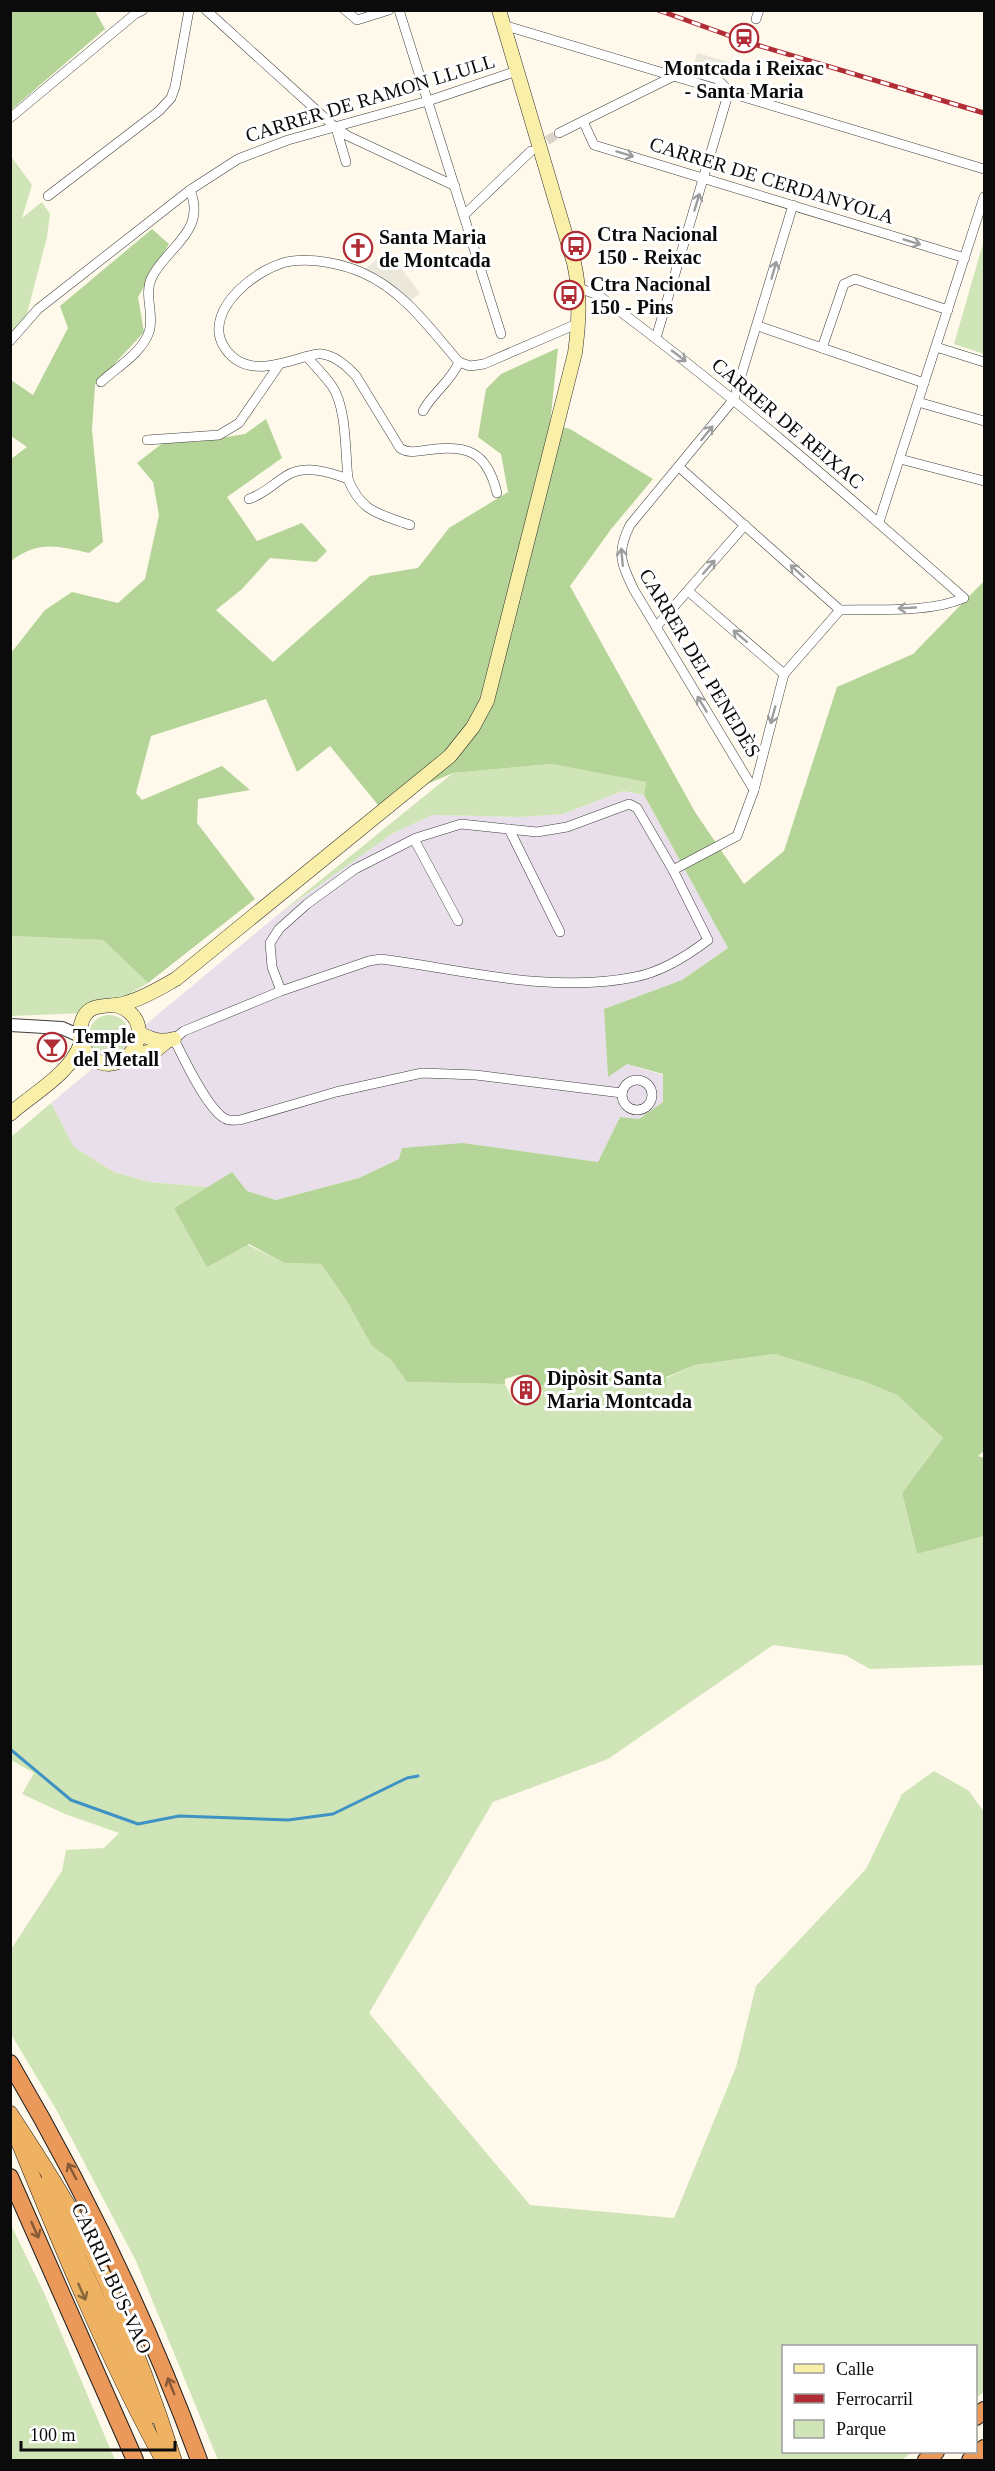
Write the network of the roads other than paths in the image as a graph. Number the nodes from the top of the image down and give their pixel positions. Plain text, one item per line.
1 (143, 10) edge
2 (189, 10) edge
3 (345, 10) edge
4 (389, 10) edge
5 (399, 10) edge
6 (499, 10) edge
7 (208, 11) edge
8 (503, 25) junction
9 (517, 71) junction
10 (676, 75) junction
11 (729, 91) junction
12 (428, 101) junction
13 (10, 118) edge
14 (583, 121) junction
15 (336, 128) junction
16 (559, 133) tunnel mouth
17 (531, 151) tunnel mouth
18 (346, 162) dead end
19 (984, 168) edge
20 (705, 178) junction
21 (455, 186) junction
22 (190, 190) junction
23 (48, 196) dead end
24 (984, 197) edge
25 (793, 205) junction
26 (465, 214) junction
27 (965, 258) junction
28 (579, 288) junction
29 (948, 310) junction
30 (579, 323) junction
31 (758, 326) junction
32 (501, 334) dead end
33 (656, 338) junction
34 (10, 341) edge
35 (936, 347) junction
36 (822, 348) junction
37 (307, 357) junction
38 (459, 362) junction
39 (984, 362) edge
40 (279, 365) junction
41 (101, 382) dead end
42 (924, 383) junction
43 (734, 399) junction
44 (918, 402) junction
45 (423, 411) dead end
46 (984, 421) edge
47 (147, 440) dead end
48 (900, 459) junction
49 (679, 467) junction
50 (348, 479) junction
51 (984, 481) edge
52 (497, 493) dead end
53 (249, 499) dead end
54 (879, 522) junction
55 (410, 525) dead end
56 (745, 525) junction
57 (688, 591) junction
58 (840, 610) junction
59 (656, 627) junction
60 (784, 674) junction
61 (754, 790) junction
62 (509, 829) junction
63 (414, 839) junction
64 (673, 870) junction
65 (458, 921) dead end
66 (560, 932) dead end
67 (281, 992) junction
68 (149, 995) junction
69 (116, 1005) junction
70 (84, 1019) junction
71 (15, 1025) edge
72 (137, 1026) junction
73 (81, 1039) junction
74 (170, 1040) junction
75 (130, 1055) junction
76 (100, 1062) junction
77 (59, 1075) junction
78 (622, 1093) dead end
79 (10, 1114) edge
80 (10, 2063) edge
81 (10, 2114) edge
82 (10, 2122) edge
83 (10, 2177) edge
84 (984, 2448) edge
85 (135, 2460) edge
86 (163, 2460) edge
87 (172, 2460) edge
88 (200, 2460) edge
89 (970, 2460) edge

1 - 13 street
2 - 23 street
3 - 4 street
5 - 12 street
6 - 8 main road
7 - 15 street
8 - 9 main road
8 - 10 street
9 - 12 street, CARRER DE RAMON LLULL
9 - 28 main road
10 - 11 street
10 - 14 street
11 - 19 street
11 - 20 street
12 - 15 street, CARRER DE RAMON LLULL
12 - 21 street
14 - 16 street
14 -> 20 street, CARRER DE CERDANYOLA
15 - 18 street
15 - 21 street
15 - 22 street, CARRER DE RAMON LLULL
17 - 26 street
20 - 25 street, CARRER DE CERDANYOLA
33 -> 20 street
21 - 26 street
22 - 34 street, CARRER DE RAMON LLULL
22 - 41 street
24 - 27 street
25 -> 27 street, CARRER DE CERDANYOLA
31 -> 25 street, CARRER DEL PENEDÈS
26 - 32 street
27 - 29 street
28 - 30 main road
28 - 33 street, CARRER DE REIXAC
29 - 35 street
29 - 36 street
30 - 38 street
30 - 68 main road
31 - 36 street
31 - 43 street, CARRER DEL PENEDÈS
33 -> 43 street, CARRER DE REIXAC
35 - 39 street
35 - 42 street
36 - 42 street
37 - 40 street
37 - 50 street
37 - 52 street
38 - 40 street
38 - 45 street
40 - 47 street
42 - 44 street
49 -> 43 street, CARRER DEL PENEDÈS
43 - 54 street, CARRER DE REIXAC
44 - 46 street
44 - 48 street
48 - 51 street
48 - 54 street
49 - 56 street
59 -> 49 street, CARRER DEL PENEDÈS
50 - 53 street
50 - 55 street
54 -> 58 street, CARRER DE REIXAC
57 -> 56 street
58 -> 56 street
57 - 59 street
60 -> 57 street
58 - 60 street
61 -> 59 street, CARRER DEL PENEDÈS
60 -> 61 street
61 - 64 street
62 - 63 street
62 - 64 street
62 - 66 street
63 - 65 street
63 - 67 street
64 - 67 street
67 - 74 street
68 - 69 main road
68 - 72 main road
69 - 70 main road
69 - 72 main road
70 - 71 street
70 - 73 main road
71 - 73 street
72 - 74 main road
72 - 75 main road
73 - 76 main road
73 - 77 main road
74 - 75 main road
74 - 78 street
75 - 76 main road
76 - 77 main road
77 - 79 main road
88 -> 80 highway
81 - 87 highway, CARRIL BUS-VAO
82 -> 86 highway
83 -> 85 highway
84 - 89 highway

